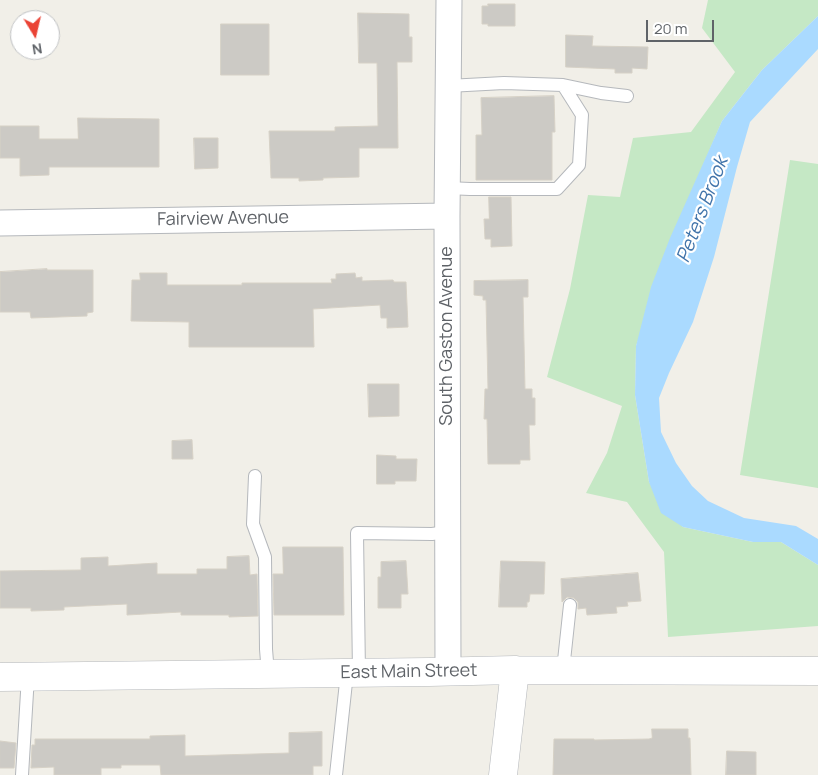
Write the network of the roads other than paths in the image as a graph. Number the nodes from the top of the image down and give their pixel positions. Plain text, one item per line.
1 (449, 0) edge
2 (562, 85) junction
3 (448, 86) junction
4 (627, 96) dead end
5 (447, 188) junction
6 (447, 216) junction
7 (0, 223) edge
8 (254, 476) dead end
9 (447, 532) junction
10 (570, 605) dead end
11 (515, 670) junction
12 (563, 670) junction
13 (818, 671) edge
14 (448, 672) junction
15 (353, 673) junction
16 (268, 674) junction
17 (0, 676) edge
18 (28, 676) junction
19 (22, 775) edge
20 (336, 775) edge
21 (503, 775) edge

1 - 3 street, South Gaston Avenue
2 - 3 lane
2 - 4 lane
2 - 5 lane
3 - 5 street, South Gaston Avenue
5 - 6 street, South Gaston Avenue
6 - 7 street, Fairview Avenue
6 - 9 street, South Gaston Avenue
8 - 16 lane
9 - 14 street, South Gaston Avenue
9 - 15 lane
10 - 12 lane
11 - 12 street, East Main Street
11 - 14 street, East Main Street
11 - 21 street
12 - 13 street, East Main Street
14 - 15 street, East Main Street
15 - 16 street, East Main Street
15 - 20 lane
16 - 18 street, East Main Street
17 - 18 street, East Main Street
18 - 19 lane

